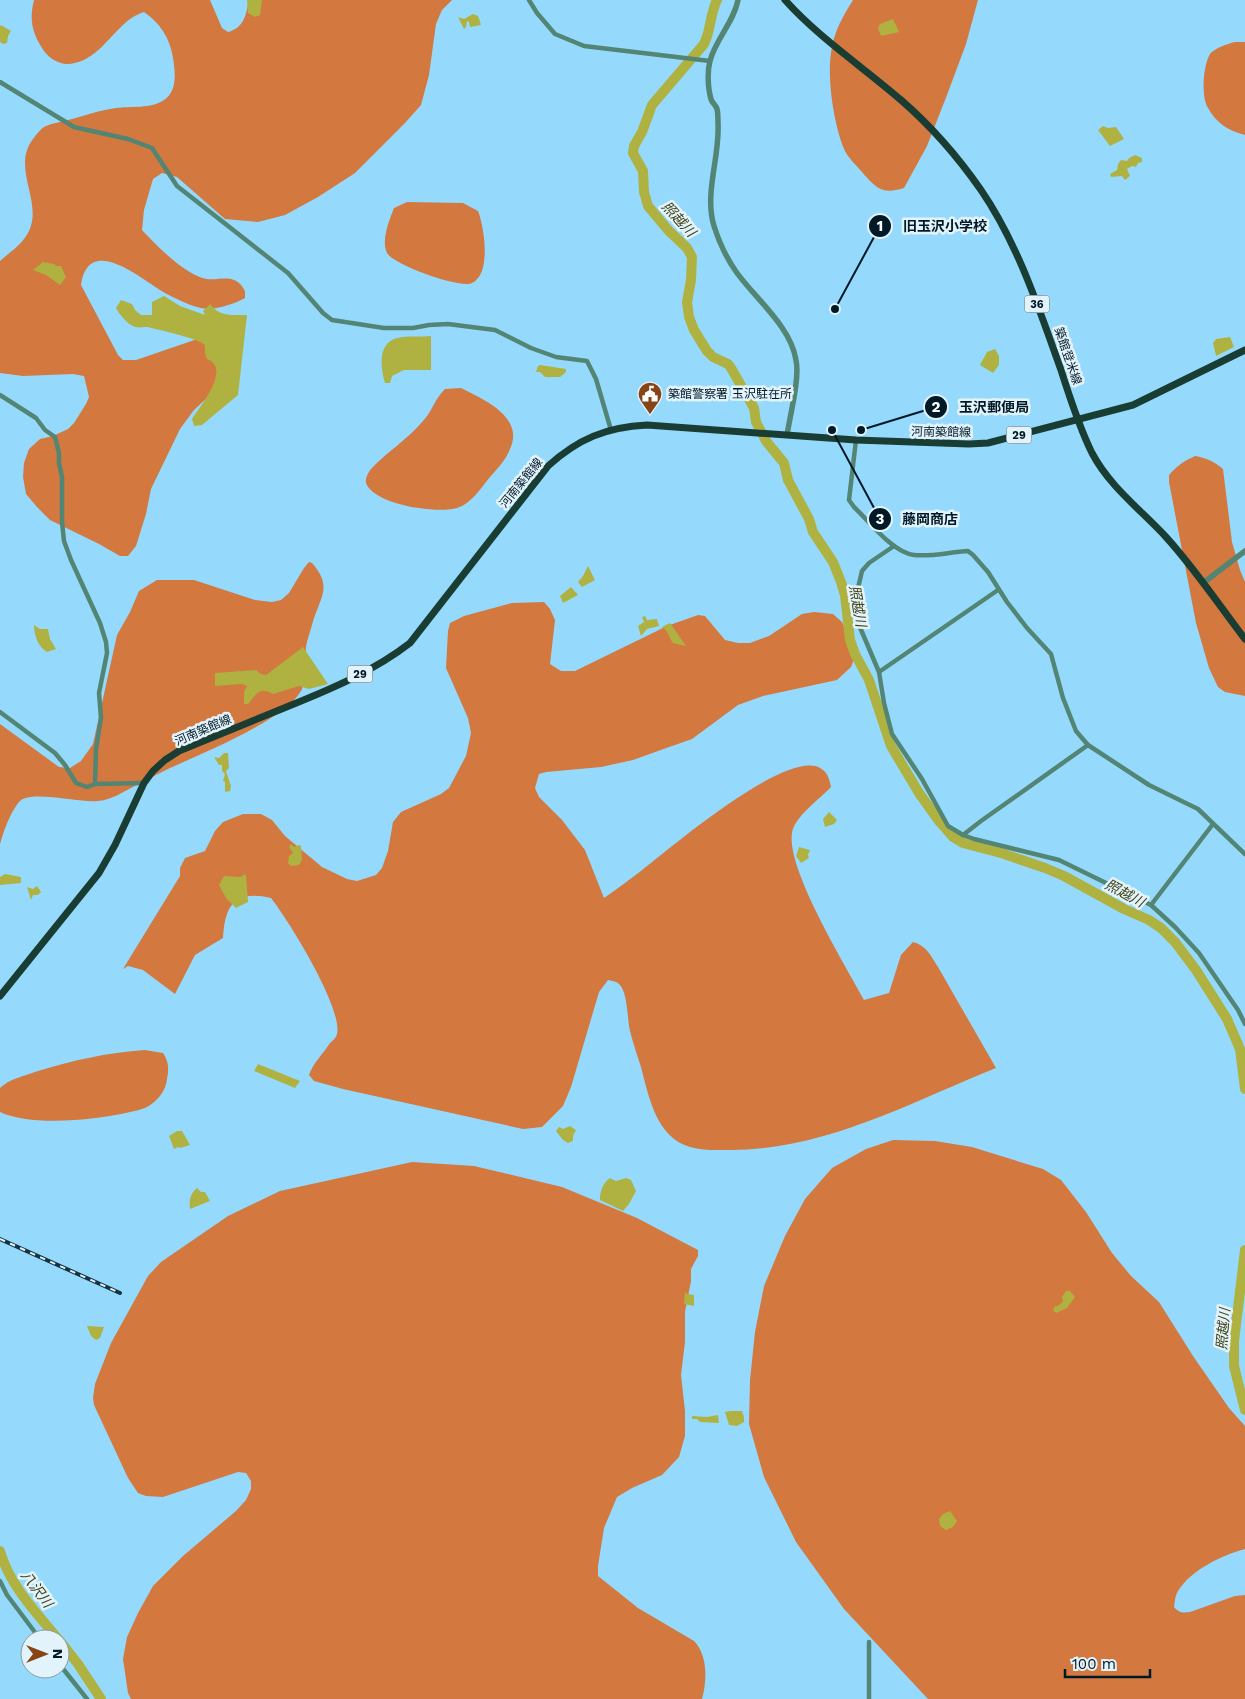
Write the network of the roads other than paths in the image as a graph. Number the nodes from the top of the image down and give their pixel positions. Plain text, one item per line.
1 (529, 0) edge
2 (738, 0) edge
3 (785, 0) edge
4 (710, 61) junction
5 (0, 82) edge
6 (1245, 350) edge
7 (0, 396) edge
8 (1078, 419) junction
9 (611, 430) junction
10 (787, 435) junction
11 (856, 440) junction
12 (894, 546) junction
13 (1245, 551) edge
14 (1203, 583) junction
15 (998, 590) junction
16 (1245, 639) edge
17 (879, 672) junction
18 (0, 712) edge
19 (1088, 745) junction
20 (144, 783) junction
21 (95, 784) junction
22 (1212, 824) junction
23 (963, 835) junction
24 (1245, 854) edge
25 (1151, 905) junction
26 (0, 996) edge
27 (1245, 1024) edge
28 (0, 1581) edge
29 (32, 1629) edge
30 (869, 1642) dead end
31 (70, 1678) edge
32 (87, 1699) edge
33 (869, 1699) edge

1 - 4 street
2 - 4 street
3 - 8 main road, 築館登米線 / 36
4 - 10 street
5 - 9 street
6 - 8 main road, 河南築館線 / 29
7 - 21 street
8 - 11 main road, 河南築館線 / 29
8 - 14 main road, 築館登米線 / 36
9 - 10 main road, 河南築館線 / 29
9 - 20 main road, 河南築館線 / 29
10 - 11 main road, 河南築館線 / 29
11 - 12 street
12 - 15 street
12 - 17 street
13 - 14 street
14 - 16 main road, 築館登米線 / 36
15 - 17 street
15 - 19 street
17 - 23 street
18 - 21 street
19 - 22 street
19 - 23 street
20 - 21 street
20 - 26 main road, 河南築館線 / 29
22 - 24 street
22 - 25 street
23 - 25 street
25 - 27 street
28 - 29 street
30 - 33 street
31 - 32 street

